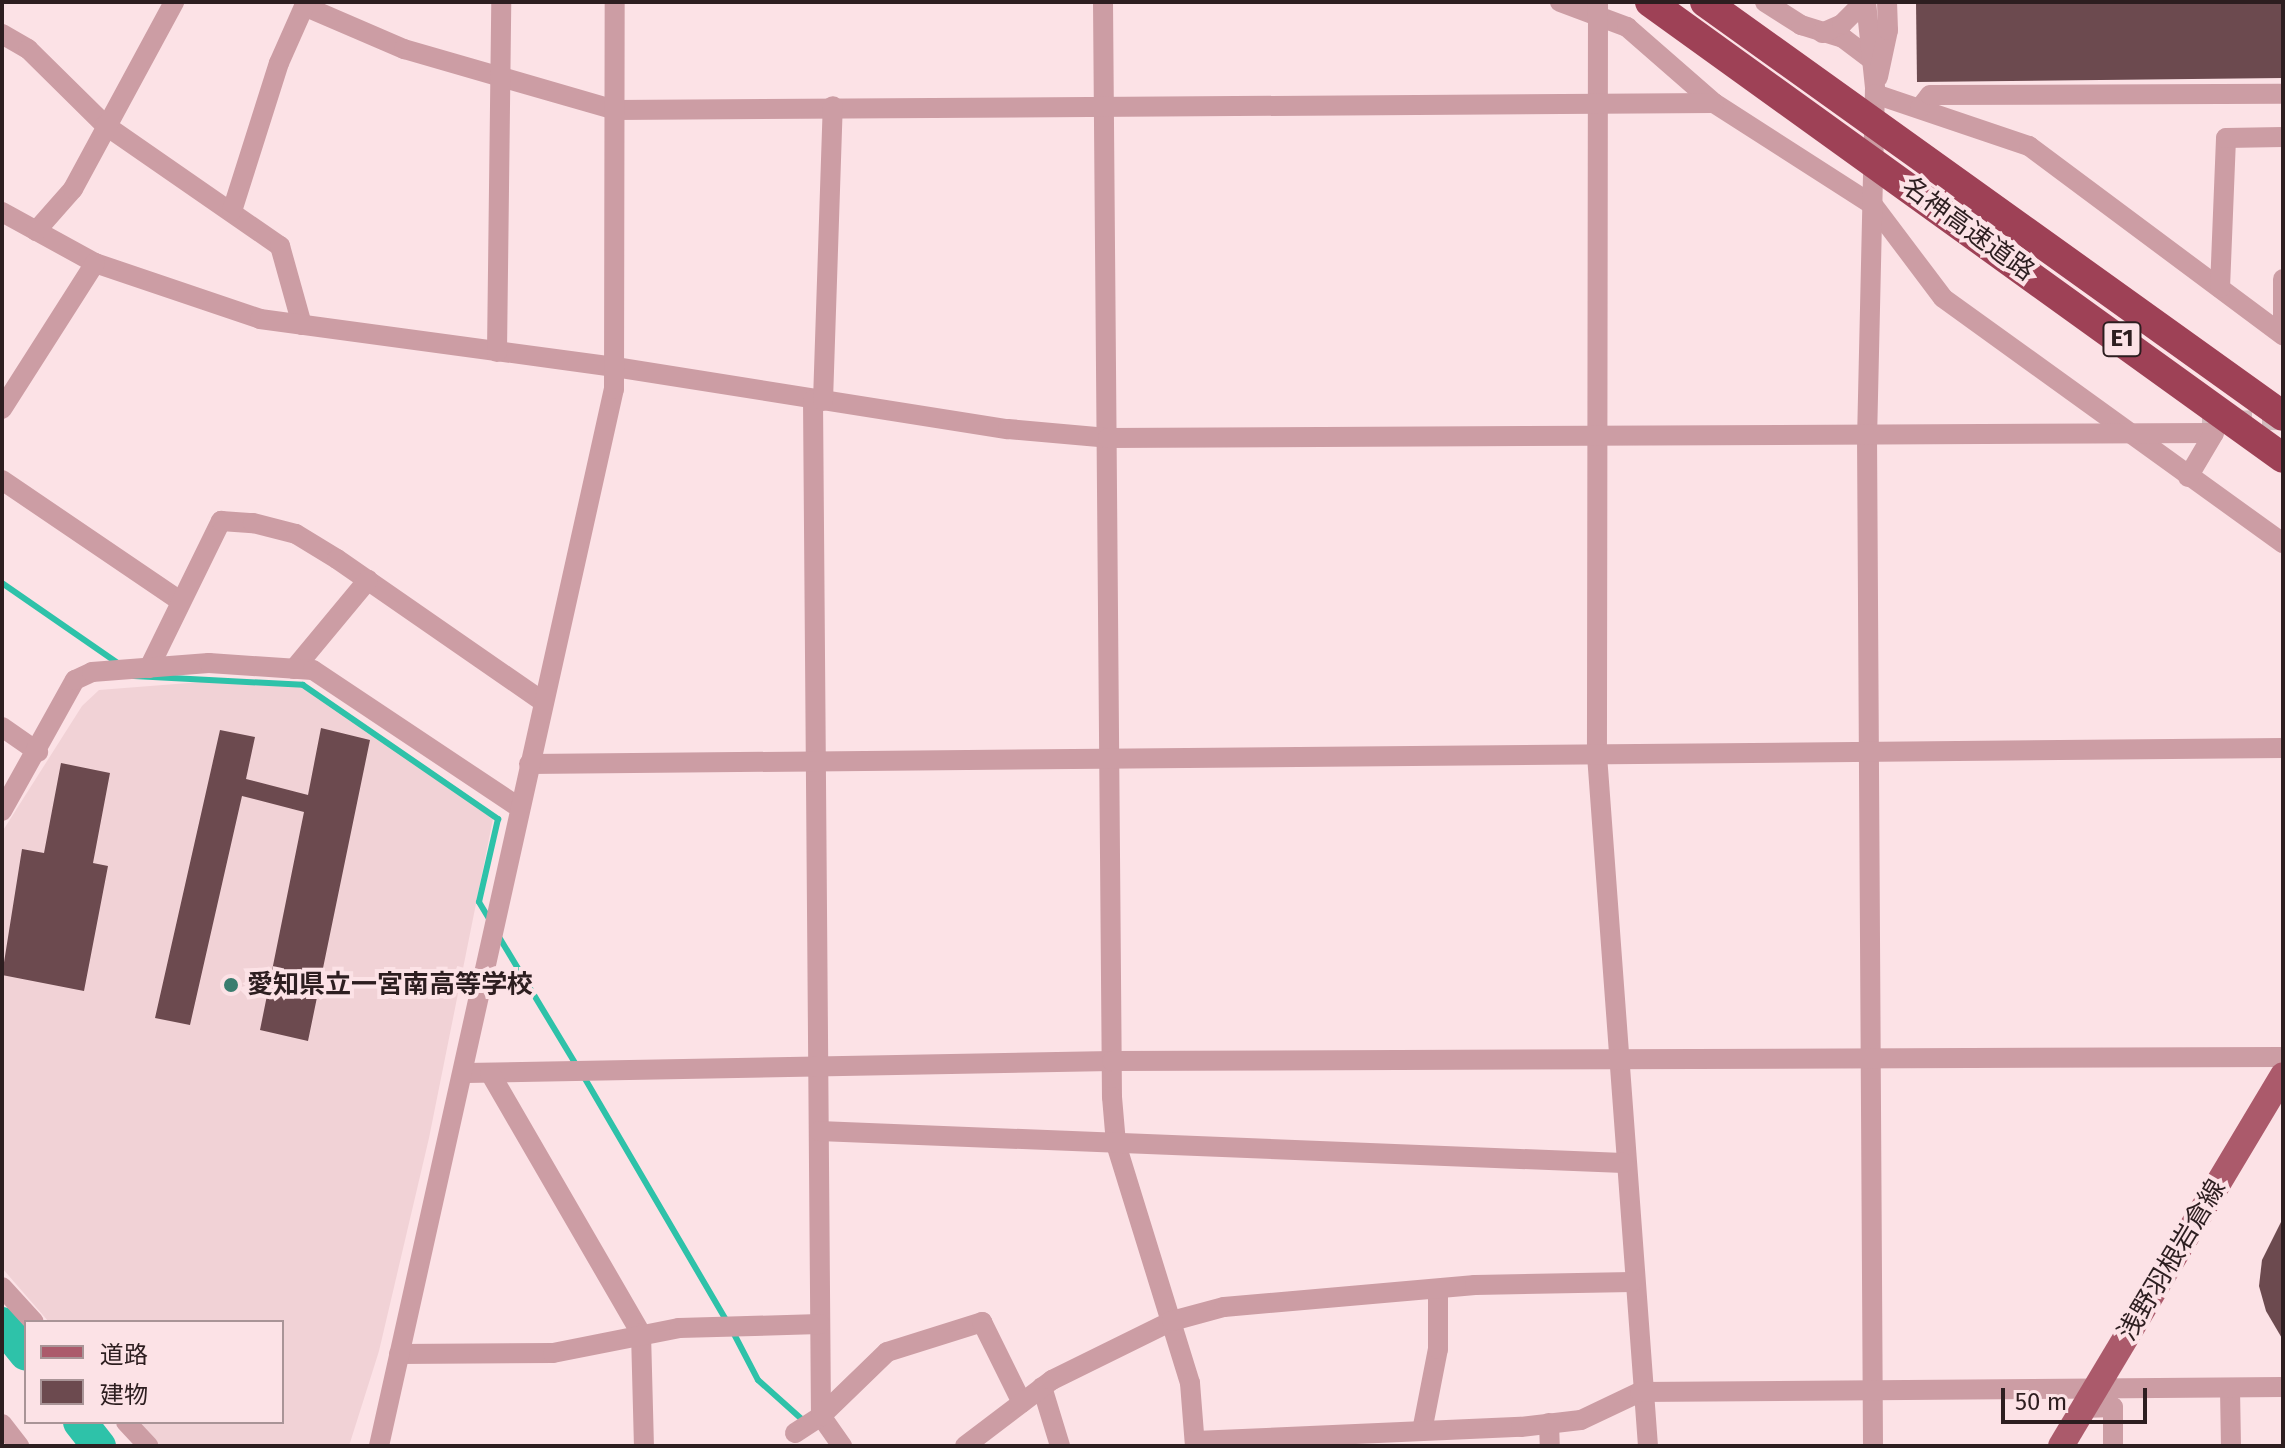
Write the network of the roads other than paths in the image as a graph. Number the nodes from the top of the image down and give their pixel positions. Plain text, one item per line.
1 (174, 2) edge
2 (501, 2) edge
3 (615, 2) edge
4 (1103, 2) edge
5 (1560, 2) edge
6 (1650, 2) edge
7 (1705, 2) edge
8 (1765, 2) edge
9 (1865, 2) edge
10 (1887, 2) edge
11 (305, 4) edge
12 (1597, 10) edge
13 (1822, 33) junction
14 (2, 34) edge
15 (1870, 58) junction
16 (500, 78) junction
17 (1875, 91) junction
18 (2283, 94) edge
19 (1596, 101) junction
20 (1714, 103) junction
21 (833, 106) junction
22 (1104, 108) junction
23 (1920, 108) junction
24 (615, 110) junction
25 (105, 125) junction
26 (2283, 137) edge
27 (1873, 205) junction
28 (232, 211) junction
29 (2, 212) edge
30 (36, 231) junction
31 (95, 263) junction
32 (2283, 279) edge
33 (2220, 288) junction
34 (302, 325) junction
35 (2283, 335) edge
36 (497, 352) junction
37 (615, 367) junction
38 (818, 400) junction
39 (2, 409) edge
40 (2283, 416) edge
41 (1867, 434) junction
42 (2126, 434) junction
43 (1596, 436) junction
44 (1108, 438) junction
45 (2283, 458) edge
46 (2188, 477) junction
47 (2, 480) edge
48 (2283, 543) edge
49 (368, 580) junction
50 (180, 601) junction
51 (149, 668) junction
52 (294, 669) junction
53 (542, 701) junction
54 (2, 727) edge
55 (2283, 748) edge
56 (1867, 751) junction
57 (38, 752) junction
58 (1597, 755) junction
59 (1110, 759) junction
60 (816, 760) junction
61 (529, 764) junction
62 (520, 808) junction
63 (2, 811) edge
64 (1615, 1057) junction
65 (2283, 1057) edge
66 (1112, 1061) junction
67 (1872, 1061) junction
68 (819, 1065) junction
69 (466, 1073) junction
70 (490, 1073) junction
71 (2283, 1075) edge
72 (819, 1131) junction
73 (1116, 1144) junction
74 (1623, 1163) junction
75 (1632, 1282) junction
76 (2, 1287) edge
77 (1438, 1289) junction
78 (32, 1320) edge
79 (1172, 1321) junction
80 (820, 1324) junction
81 (641, 1333) junction
82 (399, 1354) junction
83 (1042, 1387) junction
84 (2283, 1387) edge
85 (2230, 1389) junction
86 (1872, 1390) junction
87 (1640, 1392) junction
88 (2089, 1399) junction
89 (1022, 1403) junction
90 (821, 1416) junction
91 (1549, 1423) junction
92 (2, 1424) edge
93 (128, 1424) edge
94 (795, 1433) dead end
95 (1411, 1436) edge
96 (1486, 1437) edge
97 (1284, 1441) edge
98 (1195, 1444) edge
99 (19, 1446) edge
100 (148, 1446) edge
101 (379, 1446) edge
102 (644, 1446) edge
103 (842, 1446) edge
104 (965, 1446) edge
105 (1060, 1446) edge
106 (1550, 1446) edge
107 (1648, 1446) edge
108 (1873, 1446) edge
109 (2061, 1446) edge
110 (2113, 1446) edge
111 (2231, 1446) edge

1 - 25 street
2 - 16 street
3 - 24 street
4 - 22 street
5 - 12 street
6 - 45 highway, 名神高速道路 / E1
7 - 40 highway, 名神高速道路 / E1
8 - 13 street
9 - 13 street
9 - 15 street
10 - 17 street
11 - 16 street
11 - 28 street
12 - 19 street
12 - 20 street
13 - 15 street
14 - 25 street
15 - 17 street
16 - 24 street
16 - 36 street
17 - 23 street
17 - 27 street
18 - 23 street
19 - 20 street
19 - 22 street
19 - 43 street
20 - 27 street
21 - 22 street
21 - 24 street
21 - 38 street
22 - 44 street
23 - 33 street
24 - 37 street
25 - 28 street
25 - 30 street
26 - 33 street
27 - 41 street
27 - 42 street
28 - 34 street
29 - 30 street
30 - 31 street
31 - 34 street
31 - 39 street
32 - 35 street
33 - 35 street
34 - 36 street
36 - 37 street
37 - 38 street
37 - 53 street
38 - 44 street
38 - 60 street
41 - 42 street
41 - 43 street
41 - 56 street
42 - 46 street
42 - 46 street
43 - 44 street
43 - 58 street
44 - 59 street
46 - 48 street
47 - 50 street
49 - 50 street
49 - 52 street
49 - 53 street
50 - 51 street
51 - 52 street
51 - 57 street
52 - 62 street
53 - 61 street
54 - 57 street
55 - 56 street
56 - 58 street
56 - 67 street
57 - 63 street
58 - 59 street
58 - 64 street
59 - 60 street
59 - 66 street
60 - 61 street
60 - 68 street
61 - 62 street
62 - 69 street
64 - 66 street
64 - 67 street
64 - 74 street
65 - 67 street
66 - 68 street
66 - 73 street
67 - 86 street
68 - 70 street
68 - 72 street
69 - 70 street
69 - 82 street
70 - 81 street
71 - 88 main road, 浅野羽根岩倉線
72 - 73 street
72 - 80 street
73 - 74 street
73 - 79 street
74 - 75 street
75 - 77 street
75 - 87 street
76 - 78 street
77 - 79 street
77 - 95 street
79 - 83 street
79 - 98 street
80 - 81 street
80 - 90 street
81 - 82 street
81 - 102 street
82 - 101 street
83 - 89 street
83 - 105 street
84 - 85 street
85 - 88 street
85 - 111 street
86 - 87 street
86 - 88 street
86 - 108 street
87 - 91 street
87 - 107 street
88 - 109 main road, 浅野羽根岩倉線
88 - 110 street
89 - 90 street
89 - 104 street
90 - 94 street
90 - 103 street
91 - 96 street
91 - 106 street
92 - 99 street
93 - 100 street
95 - 96 street
95 - 97 street
97 - 98 street

